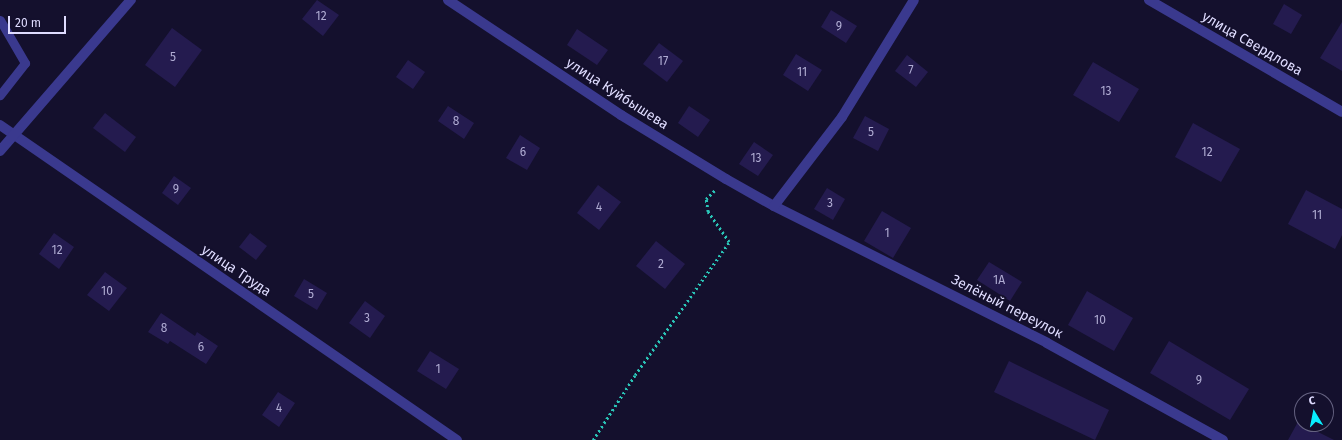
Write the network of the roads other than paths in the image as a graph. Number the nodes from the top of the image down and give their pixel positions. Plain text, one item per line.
1 (131, 0) edge
2 (448, 0) edge
3 (914, 0) edge
4 (1149, 0) edge
5 (0, 20) edge
6 (0, 95) edge
7 (1342, 112) edge
8 (0, 125) edge
9 (14, 136) junction
10 (0, 151) edge
11 (774, 206) junction
12 (457, 440) edge
13 (1223, 440) edge

1 - 9 street
2 - 11 street, улица Куйбышева
3 - 11 street
4 - 7 street, улица Свердлова
5 - 6 lane
8 - 9 street, улица Труда
9 - 10 street
9 - 12 street, улица Труда
11 - 13 street, Зелёный переулок

